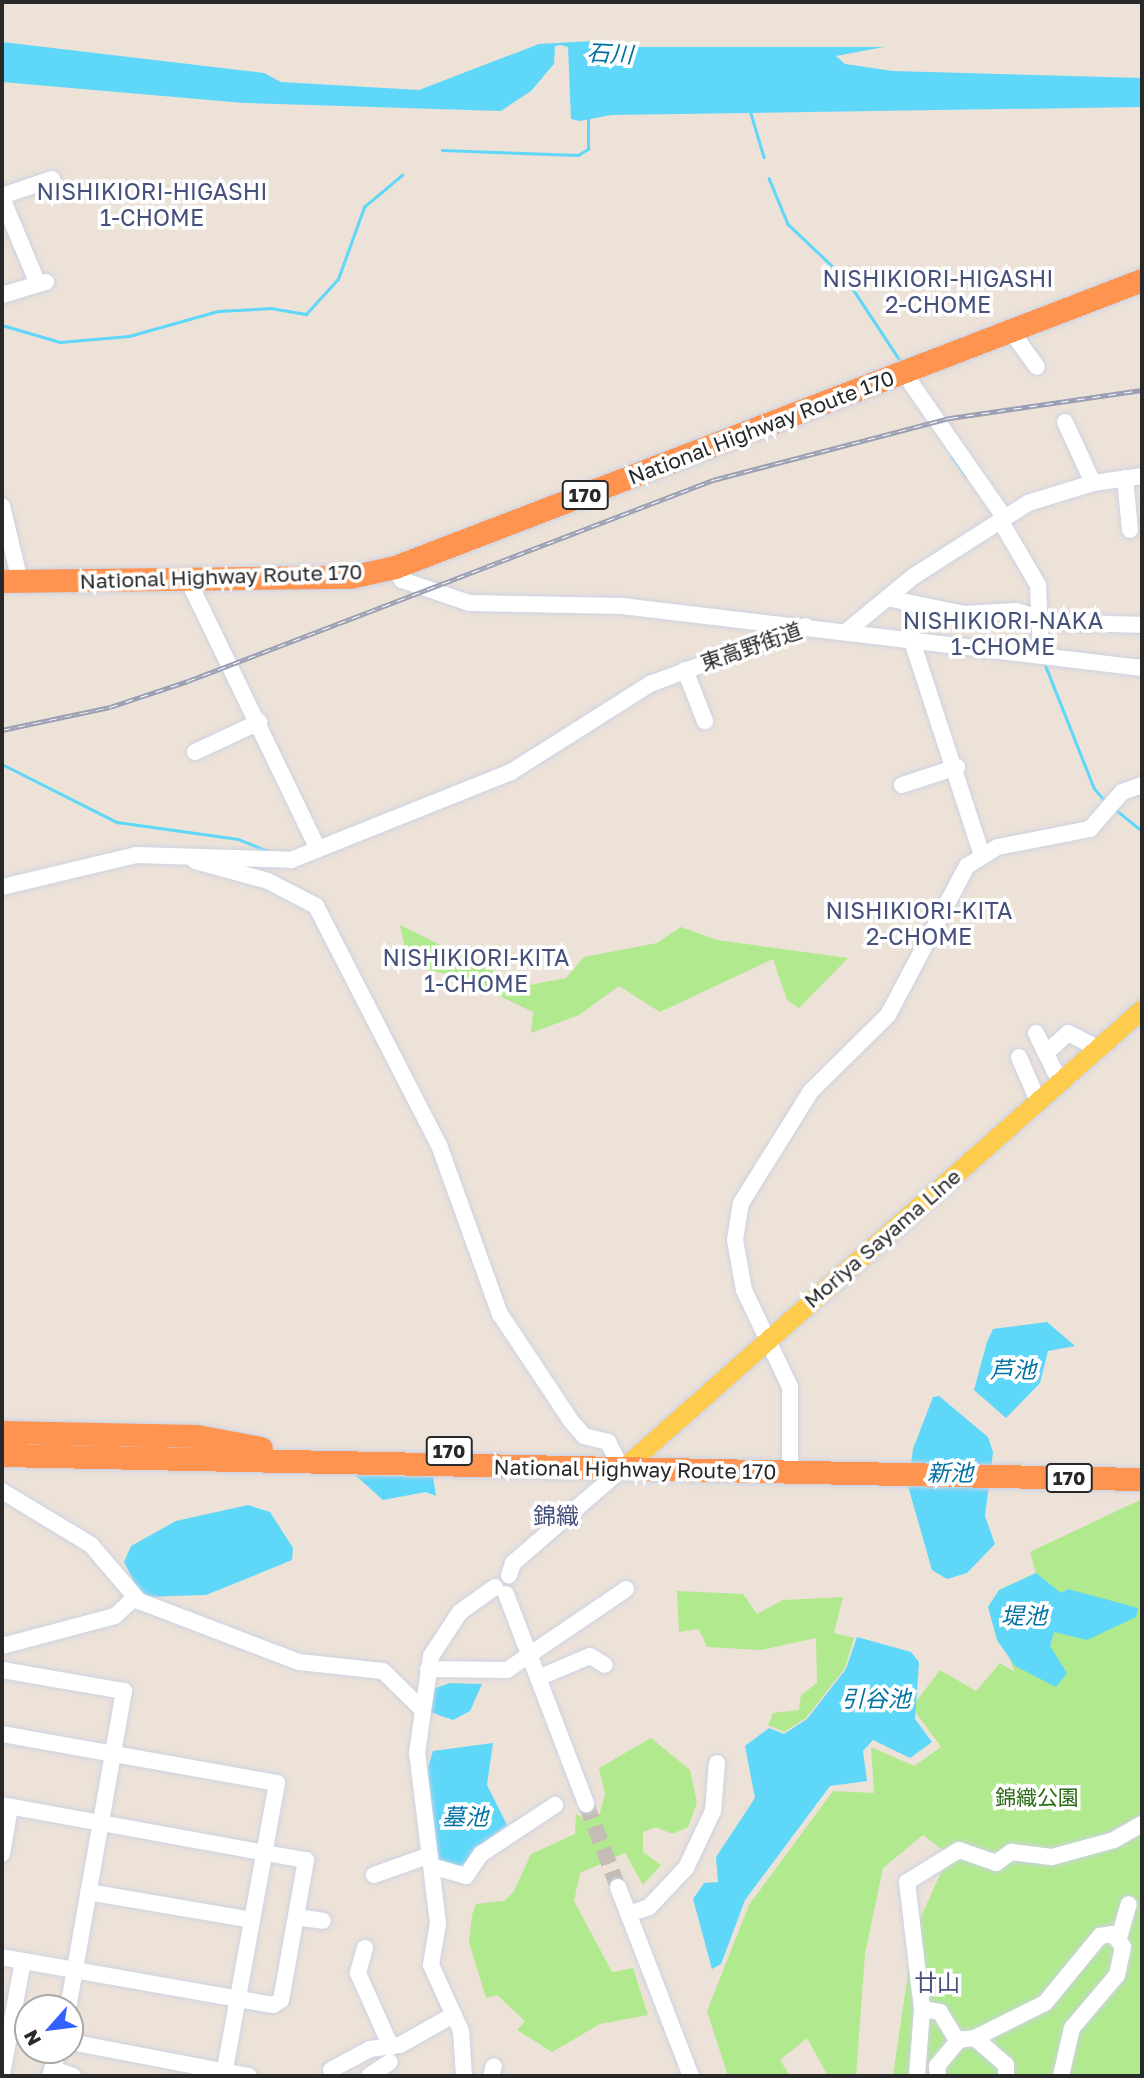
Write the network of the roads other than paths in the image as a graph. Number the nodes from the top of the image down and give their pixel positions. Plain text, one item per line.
1 (52, 179) dead end
2 (2, 197) edge
3 (1142, 280) edge
4 (2, 295) edge
5 (1011, 331) junction
6 (1037, 367) dead end
7 (904, 373) junction
8 (1065, 422) dead end
9 (1142, 476) edge
10 (1125, 478) junction
11 (1093, 483) junction
12 (2, 506) edge
13 (1002, 519) junction
14 (1130, 530) dead end
15 (395, 567) junction
16 (10, 572) edge
17 (188, 580) junction
18 (887, 598) junction
19 (1035, 619) junction
20 (1142, 625) edge
21 (806, 626) junction
22 (847, 631) junction
23 (911, 638) junction
24 (1041, 653) junction
25 (1142, 668) edge
26 (685, 670) junction
27 (705, 721) dead end
28 (259, 722) junction
29 (195, 752) dead end
30 (957, 767) junction
31 (1142, 785) edge
32 (902, 786) dead end
33 (318, 849) junction
34 (982, 855) junction
35 (195, 861) junction
36 (2, 887) edge
37 (1142, 1009) edge
38 (1036, 1033) dead end
39 (1098, 1048) junction
40 (1046, 1053) junction
41 (1019, 1057) dead end
42 (1060, 1082) junction
43 (1038, 1101) junction
44 (768, 1338) junction
45 (2, 1432) edge
46 (2, 1443) edge
47 (261, 1448) junction
48 (2, 1455) edge
49 (790, 1459) junction
50 (625, 1460) junction
51 (288, 1461) junction
52 (2, 1466) edge
53 (1142, 1466) edge
54 (904, 1467) junction
55 (998, 1470) junction
56 (1142, 1479) edge
57 (2, 1490) edge
58 (626, 1589) dead end
59 (500, 1590) junction
60 (134, 1598) junction
61 (2, 1646) edge
62 (529, 1655) junction
63 (605, 1665) dead end
64 (428, 1669) junction
65 (2, 1670) edge
66 (538, 1678) junction
67 (422, 1709) junction
68 (2, 1734) edge
69 (113, 1754) junction
70 (717, 1763) dead end
71 (586, 1804) tunnel mouth
72 (555, 1805) dead end
73 (6, 1806) edge
74 (101, 1823) junction
75 (1142, 1824) edge
76 (264, 1852) junction
77 (2, 1854) edge
78 (430, 1861) junction
79 (374, 1875) dead end
80 (618, 1887) tunnel mouth
81 (88, 1892) junction
82 (1129, 1904) dead end
83 (629, 1914) junction
84 (296, 1916) junction
85 (252, 1920) junction
86 (323, 1921) dead end
87 (1119, 1938) junction
88 (365, 1948) dead end
89 (2, 1957) edge
90 (23, 1961) junction
91 (74, 1970) junction
92 (70, 1994) edge
93 (238, 1999) junction
94 (922, 2009) junction
95 (453, 2015) junction
96 (967, 2039) junction
97 (84, 2045) edge
98 (390, 2054) junction
99 (191, 2070) edge
100 (331, 2070) dead end
101 (51, 2073) edge
102 (225, 2073) edge
103 (2, 2074) edge
104 (73, 2076) edge
105 (250, 2076) edge
106 (372, 2076) edge
107 (464, 2076) edge
108 (691, 2076) edge
109 (917, 2076) edge
110 (938, 2076) edge
111 (1006, 2076) edge
112 (1061, 2076) edge

1 - 2 street
2 - 4 street
3 - 5 highway, National Highway Route 170 / 170
5 - 6 street
5 - 7 highway, National Highway Route 170 / 170
7 - 13 street
7 - 15 highway, National Highway Route 170 / 170
8 - 11 street
9 - 10 street
10 - 11 street
10 - 14 street
11 - 13 street
12 - 16 street
13 - 18 street
13 - 19 street
15 - 17 highway, National Highway Route 170 / 170
15 - 21 street
16 - 17 highway, National Highway Route 170 / 170
17 - 28 street
18 - 19 street
18 - 22 street
19 - 20 street
19 - 24 street
21 - 22 street, 東高野街道
21 - 26 street, 東高野街道
22 - 23 street, 東高野街道
23 - 24 street, 東高野街道
23 - 30 street
24 - 25 street, 東高野街道
26 - 27 street
26 - 33 street, 東高野街道
28 - 29 street
28 - 33 street
30 - 32 street
30 - 34 street
31 - 34 street
33 - 35 street, 東高野街道
34 - 44 street
35 - 36 street
35 - 50 street
37 - 39 main road, Moriya Sayama Line
38 - 40 street
39 - 40 street
39 - 42 main road, Moriya Sayama Line
40 - 42 street
41 - 43 street
42 - 43 main road, Moriya Sayama Line
43 - 44 main road, Moriya Sayama Line
44 - 49 street
44 - 50 main road, Moriya Sayama Line
45 - 47 highway
46 - 47 highway, National Highway Route 170 / 170
47 - 50 highway, National Highway Route 170 / 170
48 - 51 highway, National Highway Route 170 / 170
49 - 50 highway, National Highway Route 170 / 170
49 - 54 highway, National Highway Route 170 / 170
50 - 51 highway, National Highway Route 170 / 170
50 - 54 highway, National Highway Route 170 / 170
50 - 59 street
51 - 52 highway
53 - 55 highway, National Highway Route 170 / 170
54 - 55 highway, National Highway Route 170 / 170
55 - 56 highway, National Highway Route 170 / 170
57 - 60 street
58 - 62 street
59 - 62 street
59 - 64 street
60 - 61 street
60 - 67 street
62 - 64 street
62 - 66 street
63 - 66 street
64 - 67 street
65 - 69 street
66 - 71 street
67 - 78 street
68 - 69 street
69 - 74 street
69 - 76 street
70 - 83 street
72 - 78 street
73 - 74 street
73 - 77 street
74 - 76 street
74 - 81 street
75 - 94 street
76 - 84 street
76 - 85 street
78 - 79 street
78 - 95 street
80 - 83 street
81 - 85 street
81 - 91 street
82 - 87 street
83 - 108 street
84 - 86 street
84 - 93 street
85 - 93 street
87 - 96 street
87 - 112 street
88 - 98 street
89 - 90 street
90 - 91 street
90 - 103 street
91 - 92 street
91 - 93 street
93 - 102 street
94 - 96 street
94 - 109 street
95 - 98 street
95 - 107 street
96 - 110 street
96 - 111 street
97 - 99 street
98 - 100 street
98 - 106 street
99 - 102 street
101 - 104 street
102 - 105 street

